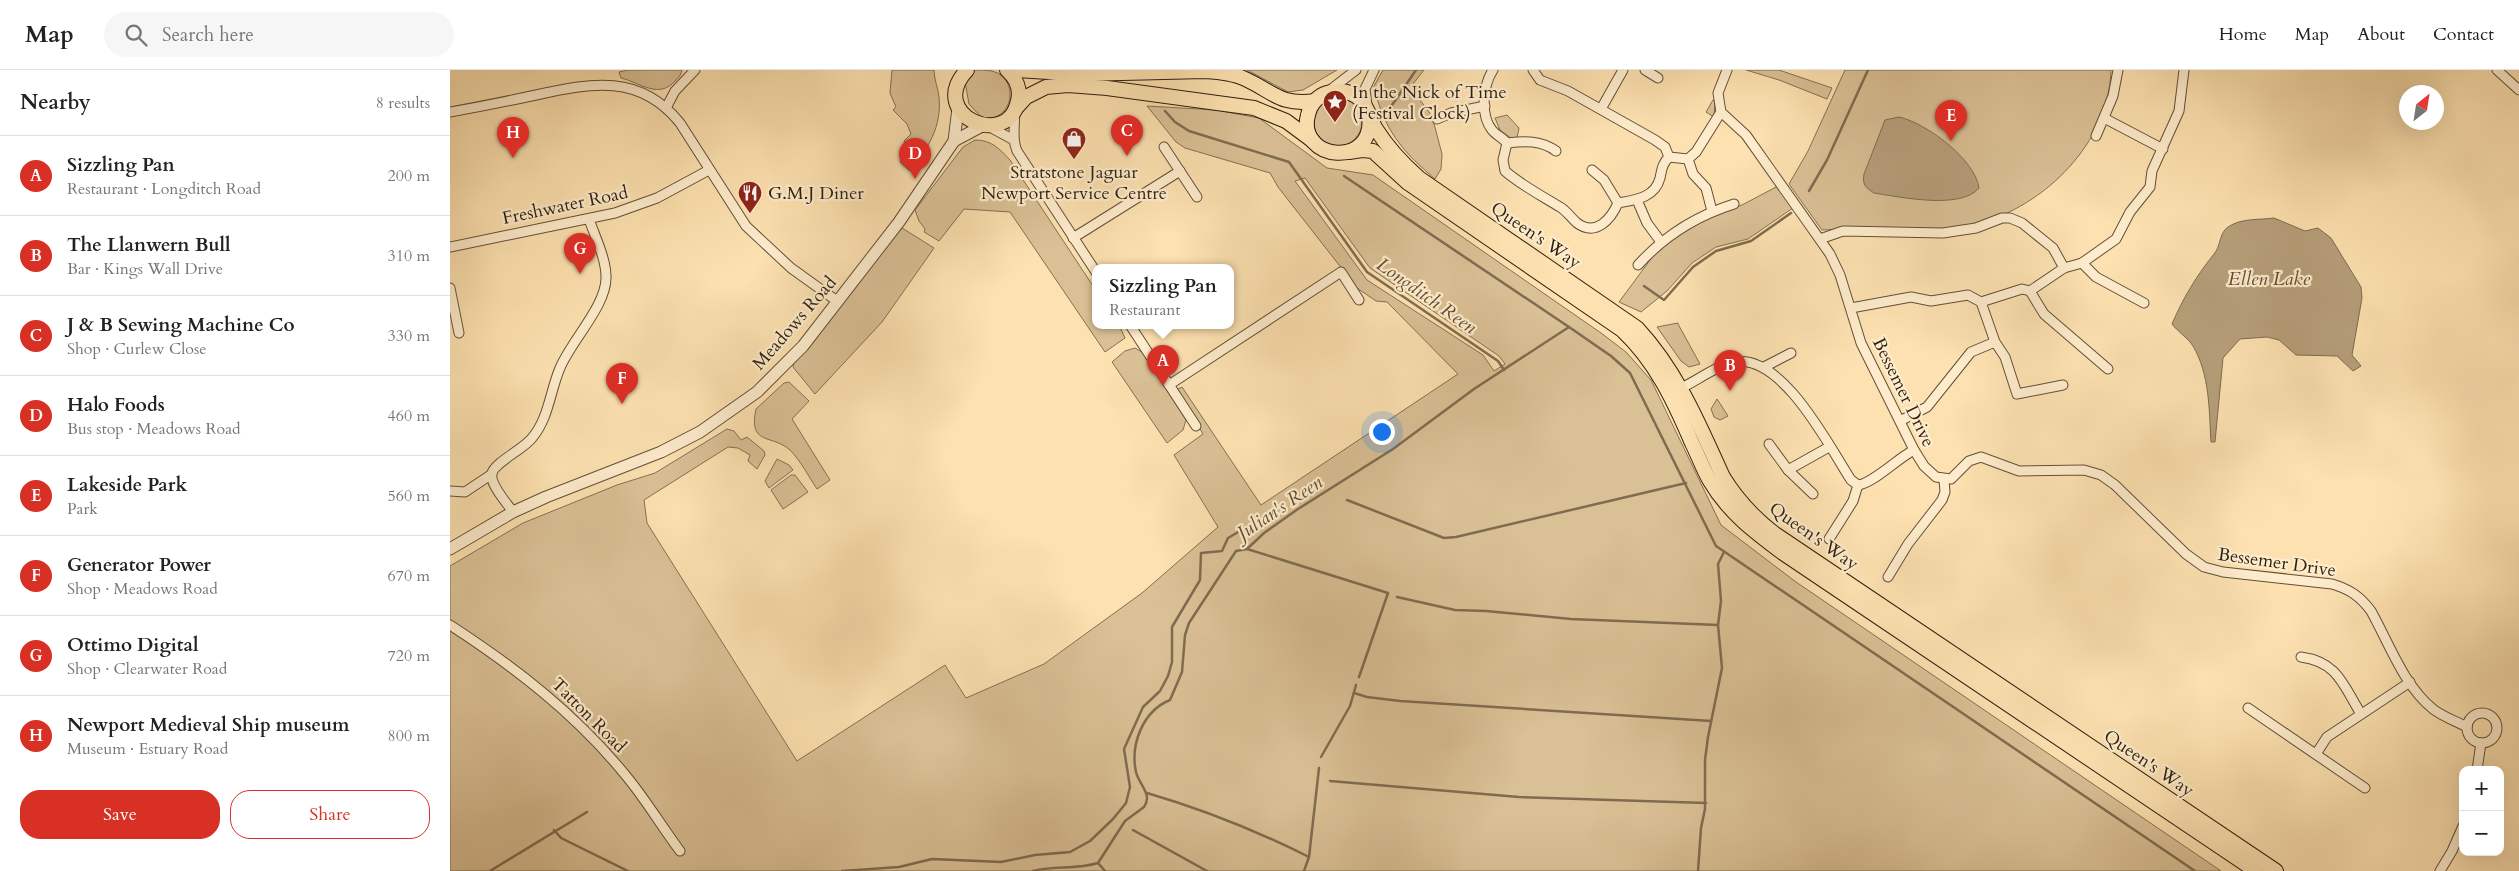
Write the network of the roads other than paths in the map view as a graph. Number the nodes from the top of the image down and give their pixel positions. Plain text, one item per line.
1 (695, 70) edge
2 (953, 70) edge
3 (967, 70) edge
4 (1007, 70) edge
5 (1016, 70) edge
6 (1356, 70) edge
7 (1374, 70) edge
8 (1493, 70) edge
9 (1533, 70) edge
10 (1623, 70) edge
11 (1645, 70) edge
12 (1727, 70) edge
13 (2118, 70) edge
14 (2184, 70) edge
15 (2497, 70) edge
16 (1658, 78) dead end
17 (957, 85) junction
18 (2519, 90) edge
19 (1320, 97) junction
20 (1485, 106) junction
21 (666, 108) junction
22 (958, 108) junction
23 (1601, 109) junction
24 (1015, 110) junction
25 (450, 112) edge
26 (1368, 112) junction
27 (1720, 112) junction
28 (2104, 118) junction
29 (1437, 119) dead end
30 (985, 126) junction
31 (2096, 136) dead end
32 (1012, 139) junction
33 (954, 141) junction
34 (1313, 141) junction
35 (1508, 143) junction
36 (1164, 147) dead end
37 (2163, 149) junction
38 (1556, 151) dead end
39 (1344, 153) junction
40 (1669, 157) junction
41 (1688, 159) junction
42 (709, 170) junction
43 (1592, 170) dead end
44 (1180, 171) junction
45 (1197, 196) dead end
46 (1637, 200) junction
47 (1618, 203) junction
48 (1734, 204) dead end
49 (1712, 211) junction
50 (589, 219) junction
51 (1073, 238) junction
52 (1820, 239) junction
53 (1660, 242) junction
54 (450, 247) edge
55 (2082, 264) junction
56 (1638, 265) dead end
57 (1092, 266) edge
58 (2064, 268) junction
59 (450, 288) edge
60 (2030, 290) junction
61 (1359, 300) dead end
62 (837, 301) junction
63 (1981, 302) junction
64 (2144, 303) dead end
65 (1851, 308) junction
66 (1133, 329) edge
67 (459, 333) dead end
68 (1995, 342) junction
69 (1791, 353) dead end
70 (1764, 367) junction
71 (2108, 369) dead end
72 (1169, 385) junction
73 (2063, 385) dead end
74 (1676, 391) junction
75 (1900, 421) junction
76 (1196, 426) dead end
77 (1769, 444) dead end
78 (1829, 447) junction
79 (1914, 450) junction
80 (1788, 470) junction
81 (492, 474) junction
82 (1944, 480) junction
83 (1858, 485) junction
84 (450, 491) edge
85 (1813, 494) dead end
86 (513, 512) junction
87 (1829, 538) dead end
88 (450, 549) edge
89 (1888, 577) dead end
90 (450, 625) edge
91 (2300, 657) dead end
92 (2410, 682) junction
93 (2248, 708) dead end
94 (2361, 714) junction
95 (2467, 727) junction
96 (2481, 743) junction
97 (2316, 754) junction
98 (2478, 766) edge
99 (2365, 788) dead end
100 (2459, 836) edge
101 (680, 852) dead end
102 (2256, 871) edge
103 (2276, 871) edge
104 (2440, 871) edge

1 - 21 street
2 - 17 main road
3 - 17 main road
4 - 24 main road
5 - 19 main road, Queen's Way
6 - 19 street
7 - 26 street
8 - 20 street
9 - 23 street
10 - 23 street
11 - 16 street
12 - 27 street
13 - 28 street
14 - 37 street
15 - 18 street
17 - 22 main road
19 - 26 main road, Queen's Way
19 - 34 main road
20 - 29 street
20 - 35 street
21 - 25 street
21 - 42 street
22 - 30 main road
22 - 33 street, Meadows Road
23 - 40 street
24 - 30 main road, Queen's Way
24 - 32 street
24 - 34 main road, Queen's Way
26 - 39 main road
26 - 74 main road, Queen's Way
27 - 41 street
27 - 52 street, Bessemer Drive
28 - 31 street
28 - 37 street
30 - 32 street
30 - 33 street, Meadows Road
32 - 51 street
33 - 62 street, Meadows Road
34 - 39 main road, Queen's Way
35 - 38 street
35 - 47 street
36 - 44 street
37 - 55 street
39 - 74 main road, Queen's Way
40 - 41 street
40 - 46 street
41 - 49 street
42 - 50 street, Freshwater Road
42 - 62 street
43 - 47 street
44 - 45 street
44 - 51 street
46 - 47 street
46 - 53 street
48 - 49 street
49 - 53 street
50 - 54 street, Freshwater Road
50 - 81 street
51 - 57 street
52 - 58 street
52 - 65 street, Bessemer Drive
53 - 56 street
55 - 58 street
55 - 64 street
58 - 60 street
59 - 67 street
60 - 63 street
60 - 71 street
61 - 72 street
62 - 86 street, Meadows Road
63 - 65 street
63 - 68 street
65 - 75 street, Bessemer Drive
66 - 72 street
68 - 73 street
68 - 75 street
69 - 70 street
70 - 74 street
70 - 78 street
72 - 76 street
74 - 102 main road, Queen's Way
74 - 103 main road, Queen's Way
75 - 79 street, Bessemer Drive
77 - 80 street
78 - 80 street
78 - 83 street
79 - 82 street, Bessemer Drive
79 - 83 street
80 - 85 street
81 - 84 street
81 - 86 street
82 - 89 street
82 - 92 street, Bessemer Drive
83 - 87 street
86 - 88 street, Meadows Road
90 - 101 street, Tatton Road
91 - 94 street
92 - 94 street
92 - 95 street, Bessemer Drive
93 - 97 street
94 - 97 street
95 - 96 street
95 - 96 street
96 - 98 street
97 - 99 street
100 - 104 street

